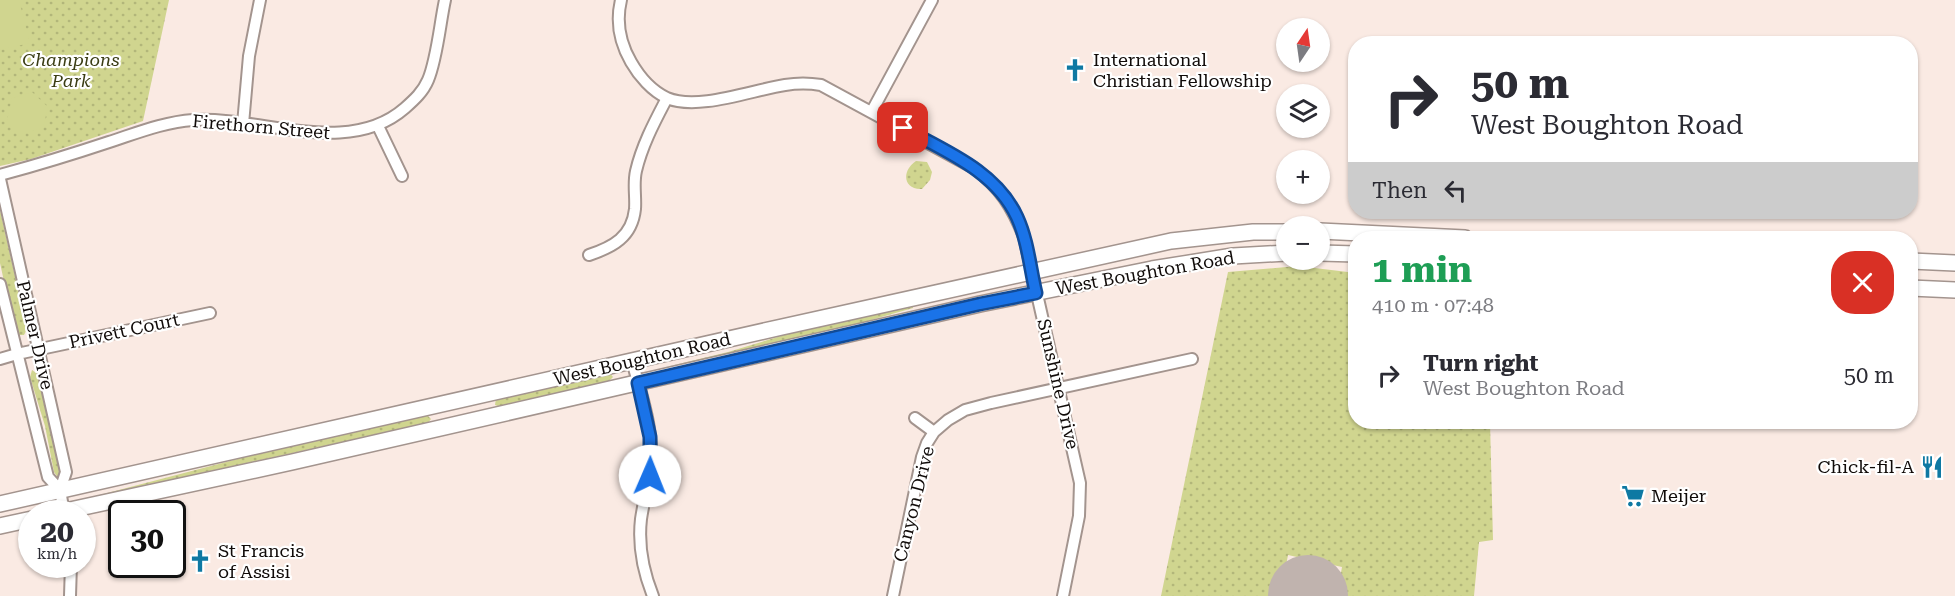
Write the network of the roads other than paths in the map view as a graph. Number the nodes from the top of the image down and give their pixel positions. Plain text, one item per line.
1 (260, 0) edge
2 (445, 0) edge
3 (621, 0) edge
4 (932, 0) edge
5 (667, 98) junction
6 (872, 111) junction
7 (243, 124) junction
8 (378, 126) junction
9 (402, 176) dead end
10 (0, 177) edge
11 (1330, 231) edge
12 (1276, 232) edge
13 (1348, 232) edge
14 (1330, 253) edge
15 (1276, 254) edge
16 (1348, 254) edge
17 (589, 255) dead end
18 (1918, 261) edge
19 (1955, 263) edge
20 (1031, 272) junction
21 (0, 284) edge
22 (1918, 288) edge
23 (1955, 290) edge
24 (1036, 293) junction
25 (210, 313) dead end
26 (39, 349) junction
27 (17, 354) junction
28 (0, 359) edge
29 (1192, 359) dead end
30 (632, 360) junction
31 (638, 383) junction
32 (1059, 388) junction
33 (915, 417) dead end
34 (934, 432) junction
35 (60, 490) junction
36 (60, 500) edge
37 (0, 504) edge
38 (96, 504) edge
39 (18, 522) edge
40 (0, 526) edge
41 (71, 578) edge
42 (70, 596) edge
43 (652, 596) edge
44 (893, 596) edge
45 (1063, 596) edge

1 - 7 street
2 - 8 street, Firethorn Street
3 - 5 street
4 - 6 street
5 - 6 street, Sunshine Drive
5 - 17 street
6 - 20 street, Sunshine Drive
7 - 8 street, Firethorn Street
7 - 10 street, Firethorn Street
8 - 9 street
10 - 26 street, Palmer Drive
11 - 13 main road
12 - 20 main road, West Boughton Road
14 - 16 main road
15 - 24 main road, West Boughton Road
18 - 19 main road
20 - 24 street, Sunshine Drive
20 - 30 main road, West Boughton Road
21 - 27 street, Palmer Drive
22 - 23 main road
24 - 31 main road, West Boughton Road
24 - 32 street, Sunshine Drive
25 - 26 street, Privett Court
26 - 27 street, Privett Court
26 - 35 street, Palmer Drive
27 - 28 street, Privett Court
27 - 35 street, Palmer Drive
29 - 32 street, Canyon Drive
30 - 31 street
30 - 35 main road, West Boughton Road
31 - 38 main road, West Boughton Road
31 - 43 street
32 - 34 street, Canyon Drive
32 - 45 street, Sunshine Drive
33 - 34 street
34 - 44 street, Canyon Drive
35 - 36 street, Palmer Drive
35 - 37 main road, West Boughton Road
39 - 40 main road
41 - 42 street

